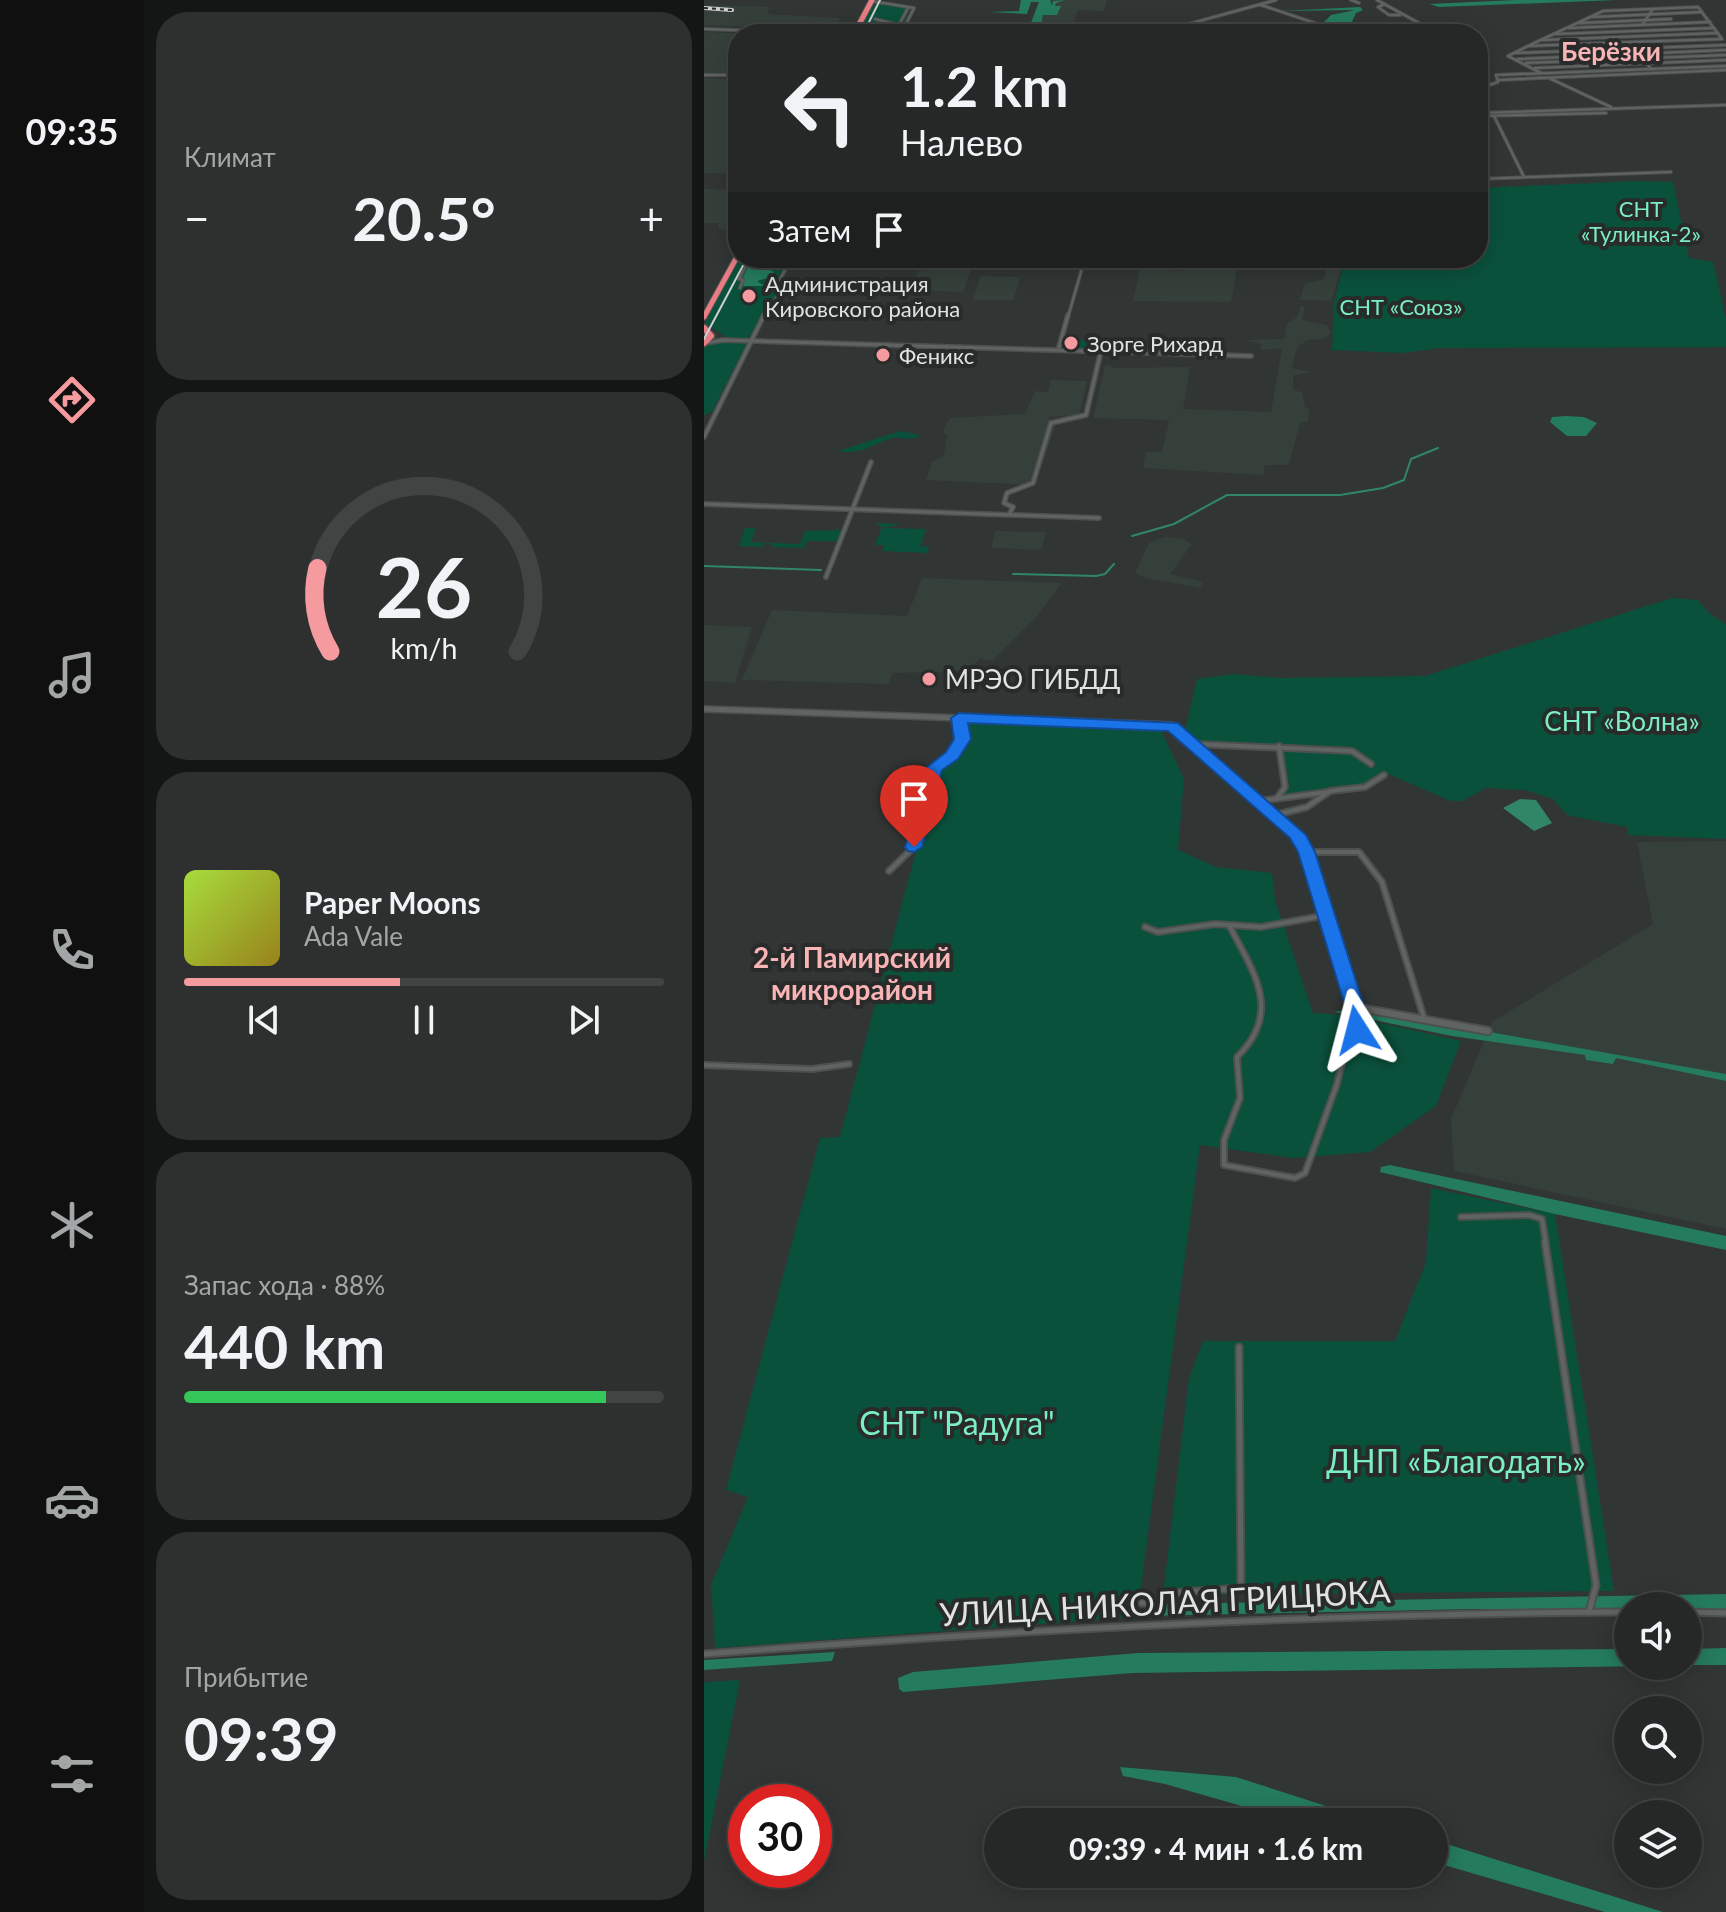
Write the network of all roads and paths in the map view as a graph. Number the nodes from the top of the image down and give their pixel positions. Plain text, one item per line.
1 (1276, 0) edge
2 (1351, 0) edge
3 (1377, 0) edge
4 (872, 1) edge
5 (1359, 3) dead end
6 (1258, 4) junction
7 (1385, 4) junction
8 (908, 8) dead end
9 (1653, 9) junction
10 (1702, 12) junction
11 (1649, 14) junction
12 (1400, 15) junction
13 (1590, 17) junction
14 (875, 19) dead end
15 (1671, 19) dead end
16 (1645, 20) junction
17 (1710, 22) junction
18 (1578, 23) junction
19 (859, 24) edge
20 (892, 24) edge
21 (900, 24) edge
22 (906, 24) edge
23 (1187, 24) edge
24 (1318, 24) edge
25 (1418, 24) edge
26 (1642, 25) junction
27 (1566, 28) junction
28 (1714, 28) junction
29 (704, 29) edge
30 (728, 30) edge
31 (1638, 31) junction
32 (1718, 33) junction
33 (1554, 34) junction
34 (1634, 36) junction
35 (1722, 39) junction
36 (1541, 40) junction
37 (1631, 42) junction
38 (1726, 44) edge
39 (1528, 46) junction
40 (1636, 49) junction
41 (1514, 53) junction
42 (1726, 53) edge
43 (1640, 54) junction
44 (1643, 58) junction
45 (1515, 59) junction
46 (1726, 60) edge
47 (1524, 63) junction
48 (1646, 64) junction
49 (1533, 68) junction
50 (1726, 68) edge
51 (1651, 69) junction
52 (1541, 73) junction
53 (704, 75) edge
54 (728, 75) edge
55 (1549, 77) junction
56 (1498, 80) junction
57 (1488, 84) edge
58 (1726, 105) edge
59 (1614, 109) junction
60 (1606, 113) dead end
61 (1488, 115) edge
62 (1488, 116) edge
63 (1494, 116) junction
64 (1671, 172) dead end
65 (1524, 177) junction
66 (1488, 179) edge
67 (731, 268) edge
68 (745, 268) edge
69 (786, 268) edge
70 (1082, 268) edge
71 (740, 288) dead end
72 (704, 317) edge
73 (707, 331) edge
74 (723, 340) junction
75 (750, 341) junction
76 (704, 343) edge
77 (1057, 348) junction
78 (1101, 351) junction
79 (1251, 356) dead end
80 (706, 430) edge
81 (704, 437) edge
82 (871, 462) dead end
83 (704, 504) edge
84 (853, 509) junction
85 (1010, 514) junction
86 (1099, 518) dead end
87 (826, 577) dead end
88 (704, 709) edge
89 (959, 718) junction
90 (1195, 744) junction
91 (1279, 746) junction
92 (1371, 764) dead end
93 (1384, 775) dead end
94 (1330, 791) junction
95 (1277, 798) junction
96 (1259, 801) junction
97 (1275, 815) junction
98 (1307, 852) junction
99 (889, 871) dead end
100 (1327, 915) junction
101 (1229, 925) junction
102 (1145, 927) dead end
103 (1354, 1007) junction
104 (1425, 1019) junction
105 (1488, 1031) dead end
106 (849, 1064) dead end
107 (704, 1065) edge
108 (1461, 1217) dead end
109 (1239, 1347) dead end
110 (1142, 1603) dead end
111 (1589, 1612) junction
112 (1614, 1612) edge
113 (1702, 1612) edge
114 (1726, 1613) edge
115 (704, 1654) edge

1 - 6 street
2 - 5 street
3 - 7 street
4 - 19 highway
4 - 22 street
6 - 23 street
6 - 24 street
7 - 12 street
7 - 12 street
8 - 21 street
9 - 10 street
9 - 11 street
9 - 13 street
10 - 11 street
10 - 17 street
11 - 13 street
11 - 16 street
12 - 25 street
13 - 18 street
14 - 20 street
15 - 16 street
16 - 18 street
16 - 26 street
17 - 26 street
17 - 28 street
18 - 27 street
26 - 27 street
26 - 31 street
27 - 33 street
28 - 31 street
28 - 32 street
29 - 30 street
31 - 33 street
31 - 34 street
32 - 34 street
32 - 35 street
33 - 36 street
34 - 36 street
34 - 37 street
35 - 37 street
35 - 38 street
36 - 39 street
37 - 39 street
37 - 40 street
38 - 40 street
39 - 41 street
40 - 41 street
40 - 43 street
41 - 45 street
42 - 43 street
42 - 44 street
43 - 44 street
43 - 45 street
44 - 47 street
44 - 48 street
45 - 47 street
46 - 48 street
47 - 49 street
48 - 49 street
48 - 51 street
49 - 52 street
50 - 51 street
50 - 55 street
51 - 52 street
52 - 56 street
53 - 54 street
55 - 56 street
55 - 59 street
56 - 57 street
58 - 59 street
59 - 61 street
60 - 63 street
62 - 63 street
63 - 65 street
64 - 65 street
65 - 66 street
67 - 72 highway
68 - 71 street
69 - 75 street
70 - 77 street
73 - 74 street
73 - 76 highway
74 - 75 street
74 - 76 street
75 - 77 street
75 - 80 street
77 - 78 street
78 - 79 street
78 - 85 street
80 - 81 street
82 - 84 street
83 - 84 street
84 - 85 street
84 - 87 street
85 - 86 street
88 - 89 main road
89 - 90 main road
89 - 99 street
90 - 91 street
90 - 96 main road
91 - 92 street
91 - 95 street
93 - 94 street
94 - 95 street
94 - 97 street
95 - 96 street
96 - 97 main road
97 - 98 main road
98 - 100 main road
98 - 104 street
100 - 101 street
100 - 103 main road
101 - 102 street
101 - 103 street
103 - 104 main road
104 - 105 main road
106 - 107 street
108 - 111 street
109 - 110 street
111 - 112 street, УЛИЦА НИКОЛАЯ ГРИЦЮКА
111 - 115 street, УЛИЦА НИКОЛАЯ ГРИЦЮКА
113 - 114 street

